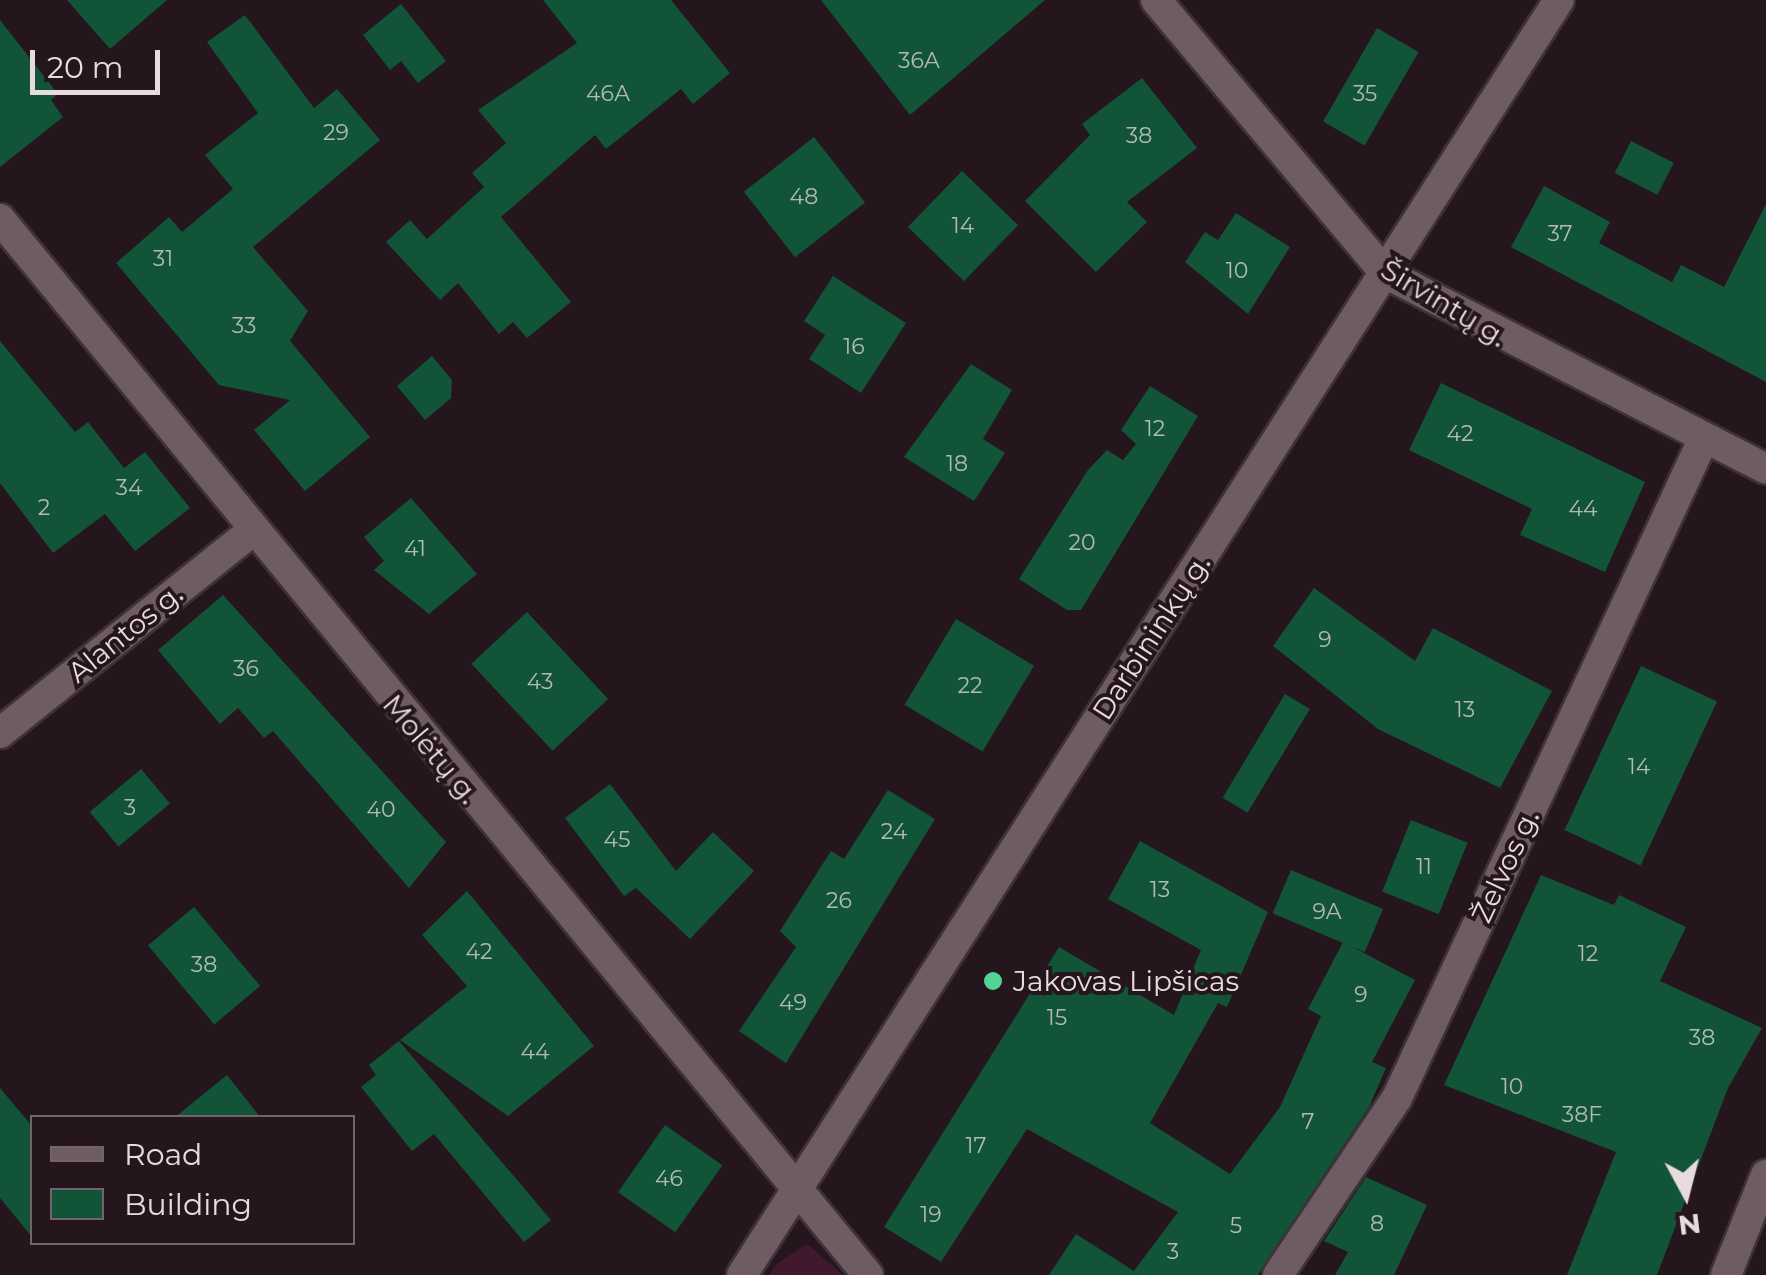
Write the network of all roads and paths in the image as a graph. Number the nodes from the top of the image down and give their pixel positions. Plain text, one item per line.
1 (1156, 0) edge
2 (1560, 0) edge
3 (0, 219) edge
4 (1385, 273) junction
5 (1703, 440) junction
6 (1766, 470) edge
7 (250, 533) junction
8 (0, 733) edge
9 (1766, 1175) edge
10 (798, 1188) junction
11 (742, 1275) edge
12 (868, 1275) edge
13 (1278, 1275) edge
14 (1726, 1275) edge

1 - 4 street, Širvintų g.
2 - 4 street, Darbininkų g.
3 - 7 street, Molėtų g.
4 - 5 street, Širvintų g.
4 - 10 street, Darbininkų g.
5 - 6 street, Širvintų g.
5 - 13 street, Želvos g.
7 - 8 street, Alantos g.
7 - 10 street, Molėtų g.
9 - 14 street
10 - 11 street, Darbininkų g.
10 - 12 street, Molėtų g.

